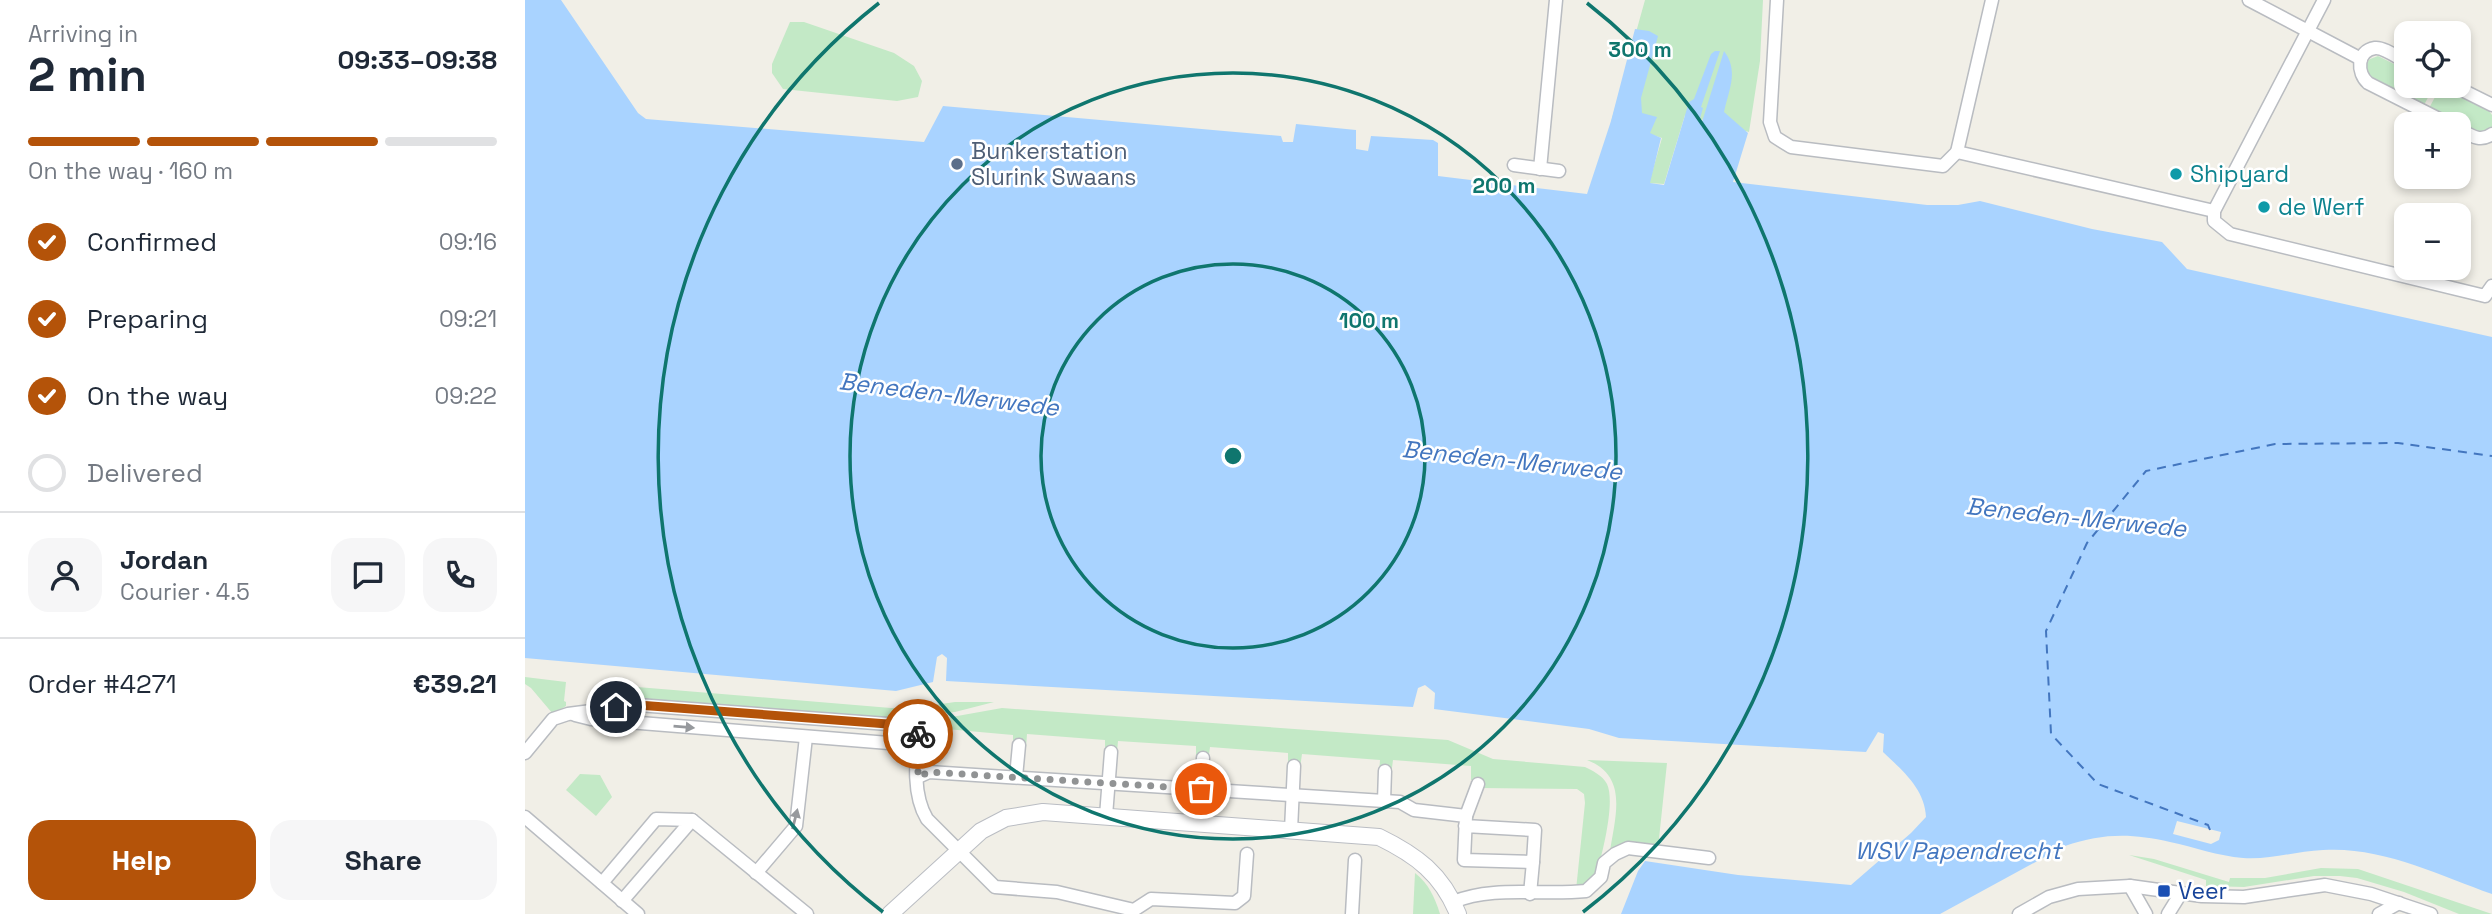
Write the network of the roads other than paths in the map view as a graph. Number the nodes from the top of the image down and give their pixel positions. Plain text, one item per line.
1 (1556, 0) edge
2 (1777, 0) edge
3 (1992, 0) edge
4 (2249, 0) edge
5 (2324, 0) edge
6 (2308, 30) junction
7 (2394, 56) edge
8 (2361, 59) junction
9 (2471, 95) edge
10 (2492, 106) edge
11 (2425, 112) edge
12 (2492, 134) edge
13 (2471, 135) edge
14 (1957, 152) junction
15 (1514, 165) dead end
16 (1540, 169) junction
17 (1559, 171) dead end
18 (2214, 216) junction
19 (2492, 286) edge
20 (568, 714) junction
21 (806, 737) junction
22 (1019, 745) dead end
23 (917, 748) junction
24 (1111, 752) dead end
25 (525, 753) edge
26 (1203, 758) dead end
27 (1294, 766) dead end
28 (1385, 771) dead end
29 (918, 777) junction
30 (1016, 777) junction
31 (1108, 783) junction
32 (1478, 783) dead end
33 (1201, 789) junction
34 (1293, 794) junction
35 (1384, 801) junction
36 (1106, 816) junction
37 (525, 817) edge
38 (692, 820) junction
39 (1466, 821) junction
40 (1291, 830) junction
41 (958, 851) junction
42 (1247, 854) dead end
43 (1709, 858) dead end
44 (1355, 860) dead end
45 (1532, 862) junction
46 (756, 873) junction
47 (602, 883) junction
48 (2130, 886) junction
49 (2181, 893) junction
50 (1530, 894) junction
51 (622, 901) junction
52 (2399, 903) junction
53 (1458, 904) edge
54 (1236, 909) edge
55 (1136, 912) edge
56 (638, 914) edge
57 (807, 914) edge
58 (890, 914) edge
59 (1352, 914) edge
60 (2019, 914) edge
61 (2146, 914) edge
62 (2168, 914) edge
63 (2379, 914) edge
64 (2431, 914) edge

1 - 16 street
2 - 14 street
3 - 14 street
4 - 6 street
5 - 6 street
6 - 8 street
6 - 18 street
7 - 8 street
8 - 11 street
9 - 10 street
12 - 13 street
14 - 18 street
15 - 16 street
16 - 17 street
18 - 19 street
20 -> 21 street
20 - 23 street
20 - 25 street
21 - 23 street
46 -> 21 street
22 - 30 street
23 - 29 street
24 - 31 street
26 - 33 street
27 - 34 street
28 - 35 street
29 - 30 street
29 - 41 street
30 - 31 street
31 - 33 street
31 - 36 street
32 - 39 street
33 - 34 street
34 - 35 street
34 - 40 street
35 - 39 street
36 - 40 street
36 - 41 street
37 - 47 street
38 - 46 street
38 - 47 street
38 - 51 street
39 - 45 street
39 - 45 street
40 - 53 street
41 - 55 street
41 - 58 street
42 - 54 street
43 - 50 street
44 - 59 street
45 - 50 street
46 - 57 street
47 - 51 street
48 - 49 street
48 - 60 street
48 - 61 street
49 - 52 street
49 - 62 street
50 - 53 street
51 - 56 street
52 - 63 street
52 - 64 street
54 - 55 street

